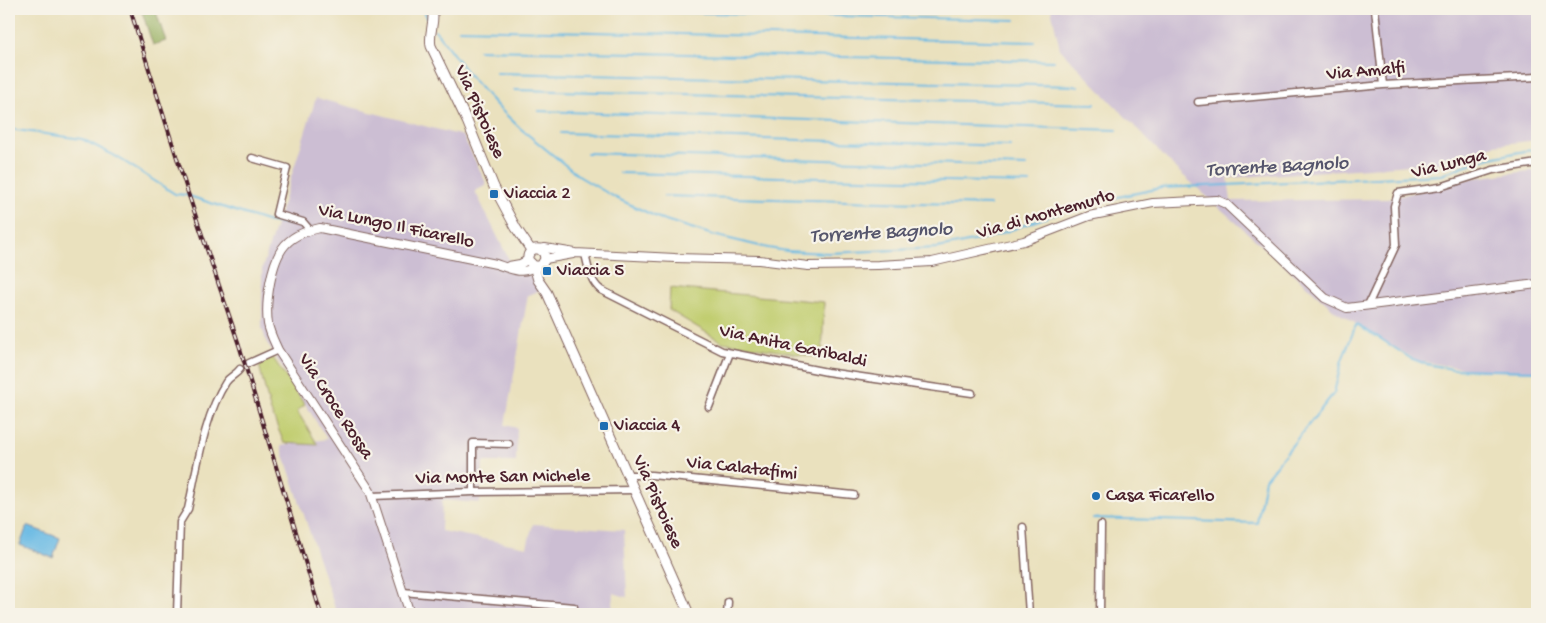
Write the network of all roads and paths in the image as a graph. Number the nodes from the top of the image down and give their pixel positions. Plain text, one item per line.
1 (432, 9) edge
2 (1375, 9) edge
3 (1537, 77) edge
4 (1383, 85) junction
5 (1198, 102) dead end
6 (252, 158) dead end
7 (1537, 163) edge
8 (310, 230) junction
9 (535, 250) junction
10 (575, 253) junction
11 (585, 254) junction
12 (537, 263) junction
13 (1537, 284) edge
14 (1368, 306) junction
15 (278, 350) junction
16 (730, 353) junction
17 (249, 363) dead end
18 (240, 370) dead end
19 (972, 393) dead end
20 (709, 407) dead end
21 (508, 444) dead end
22 (628, 475) junction
23 (634, 490) junction
24 (473, 492) junction
25 (854, 495) dead end
26 (372, 496) junction
27 (1101, 525) dead end
28 (1023, 527) dead end
29 (403, 592) junction
30 (728, 602) dead end
31 (574, 607) dead end
32 (178, 614) edge
33 (410, 614) edge
34 (689, 614) edge
35 (727, 614) edge
36 (1029, 614) edge
37 (1100, 614) edge

1 - 9 main road, Via Pistoiese
2 - 4 street
3 - 4 street, Via Amalfi
4 - 5 street, Via Amalfi
6 - 8 street, Via Lungo Il Ficarello
7 - 14 street, Via Lunga
8 - 12 street, Via Lungo Il Ficarello
8 - 15 street, Via Croce Rossa
9 - 10 street, Via di Montemurlo
9 - 12 main road
9 - 12 main road, Via Pistoiese
10 - 11 street, Via di Montemurlo
10 - 12 street, Via di Montemurlo
11 - 14 street, Via di Montemurlo
11 - 16 street, Via Anita Garibaldi
12 - 22 main road, Via Pistoiese
13 - 14 street
15 - 17 street
15 - 26 street, Via Croce Rossa
16 - 19 street, Via Anita Garibaldi
16 - 20 street
18 - 32 street
21 - 24 street
22 - 23 main road, Via Pistoiese
22 - 25 street, Via Calatafimi
23 - 24 street, Via Monte San Michele
23 - 34 main road, Via Pistoiese
24 - 26 street, Via Monte San Michele
26 - 29 street, Via Croce Rossa
27 - 37 street
28 - 36 street
29 - 31 street
29 - 33 street, Via Croce Rossa
30 - 35 street

